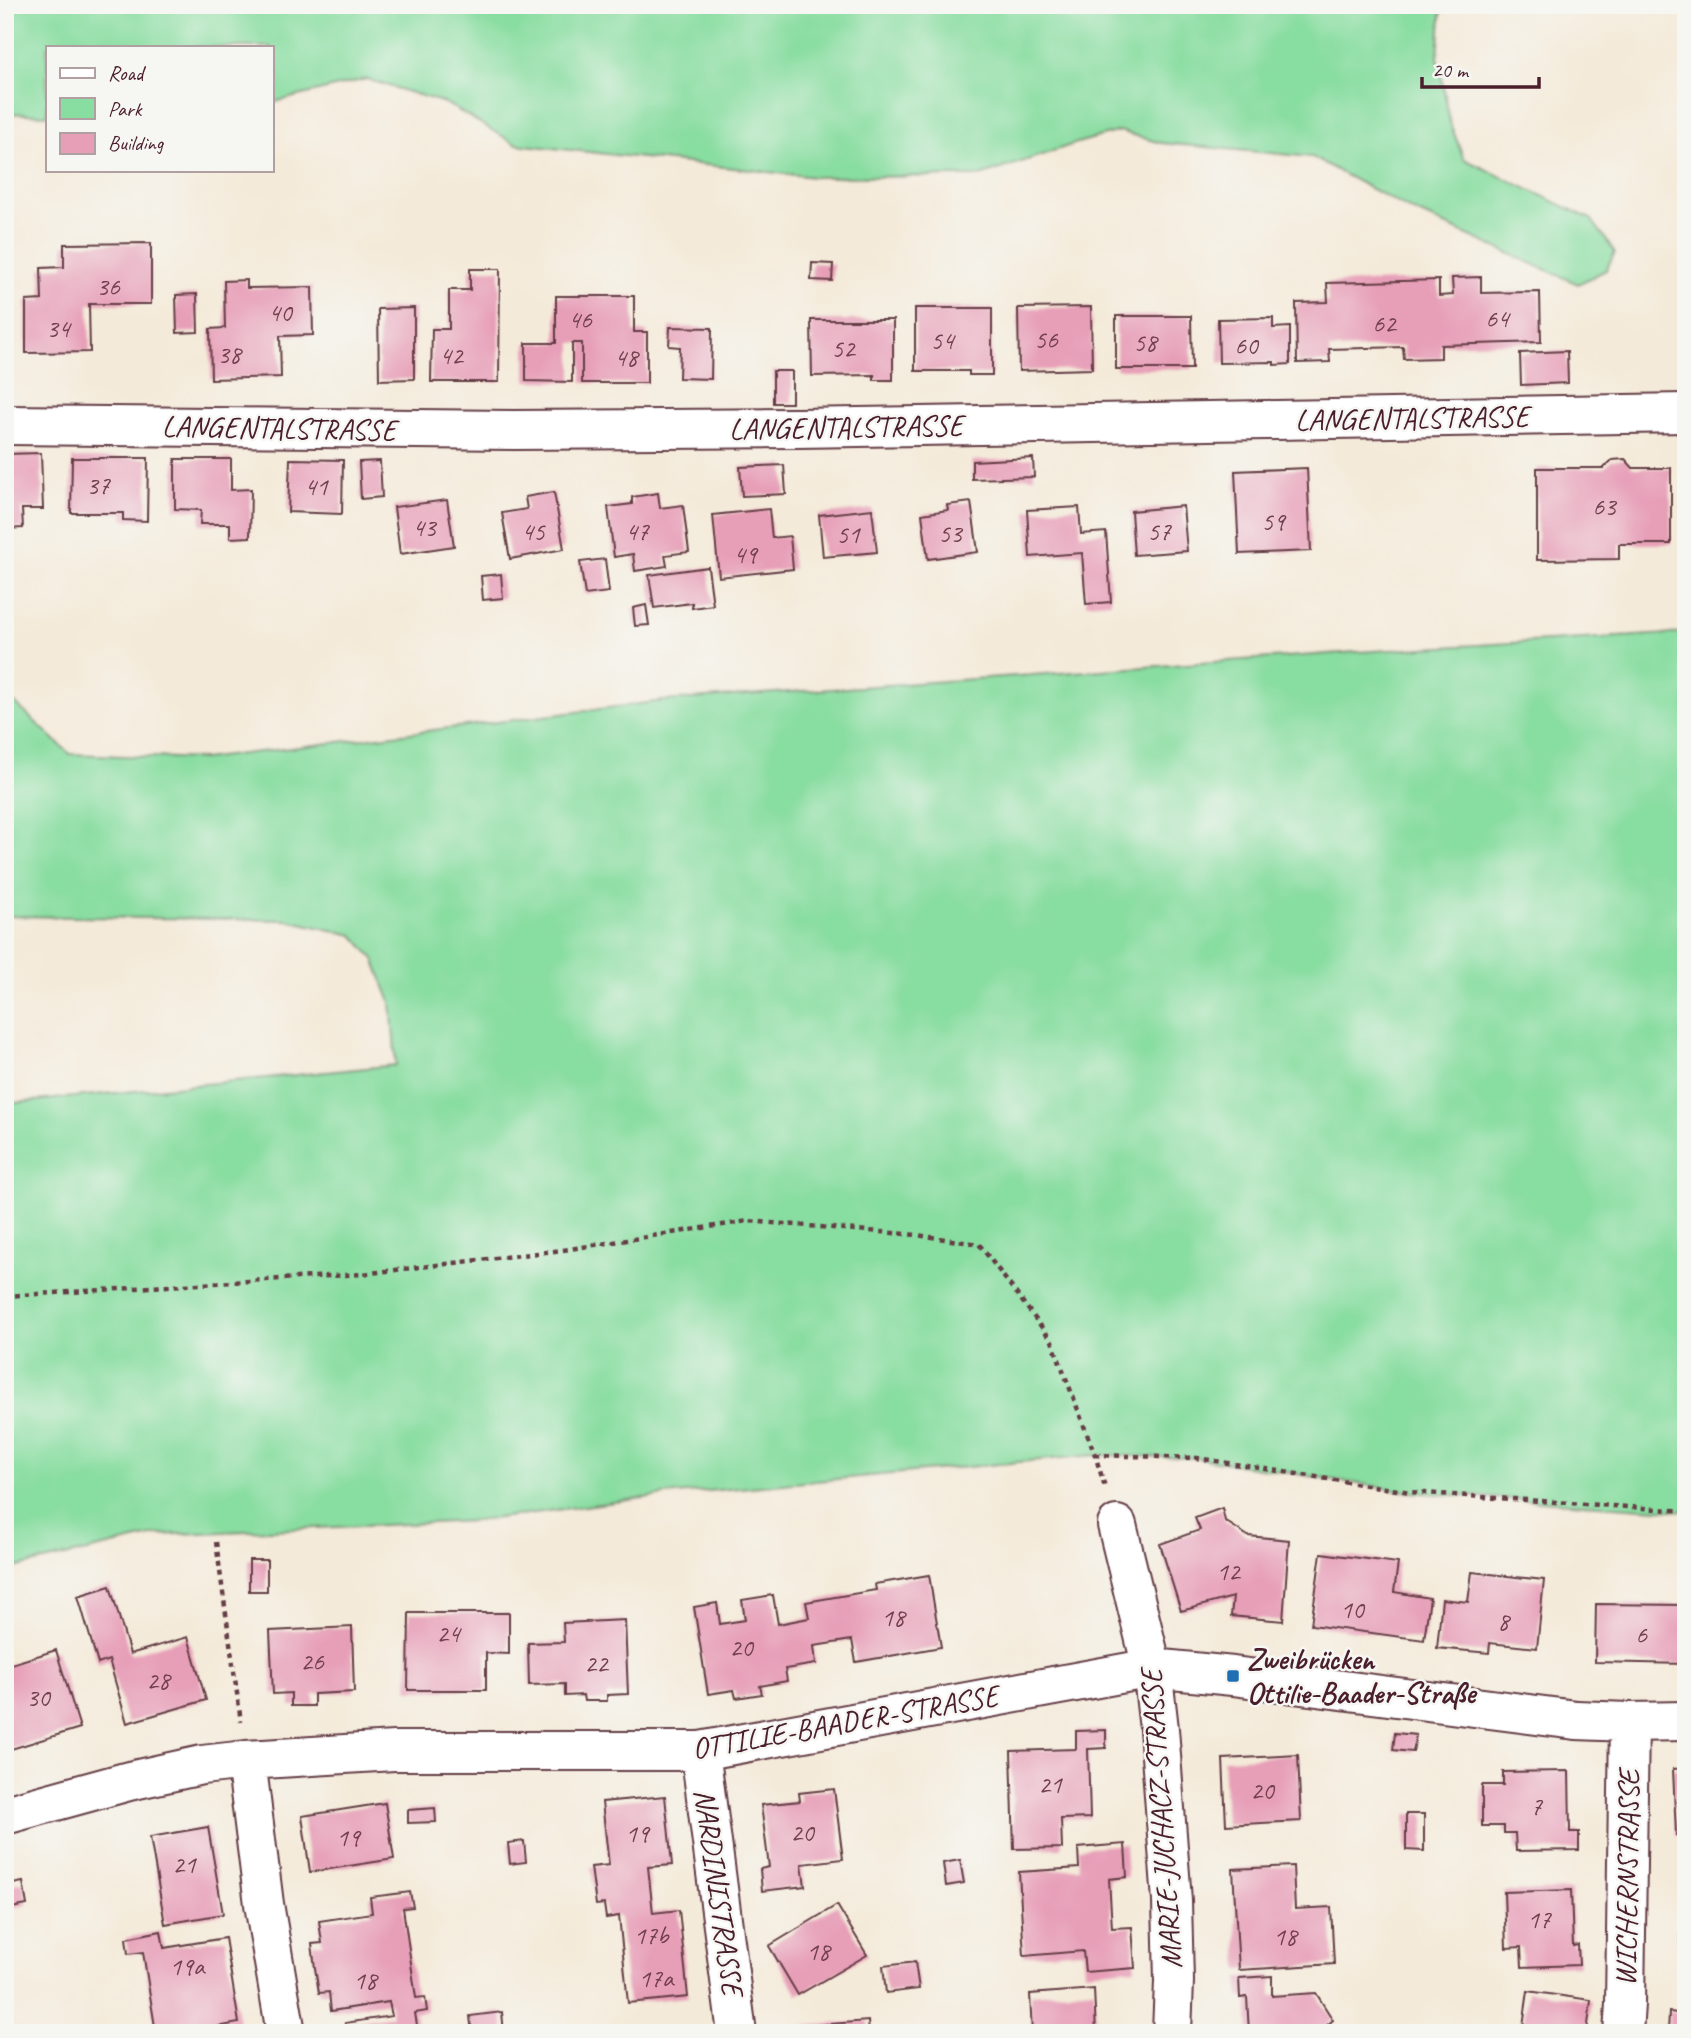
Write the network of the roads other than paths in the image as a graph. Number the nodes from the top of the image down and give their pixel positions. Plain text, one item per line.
1 (1686, 413) edge
2 (5, 425) edge
3 (1117, 1525) road end
4 (1152, 1668) junction
5 (1686, 1721) edge
6 (1629, 1723) junction
7 (700, 1751) junction
8 (246, 1760) junction
9 (5, 1815) edge
10 (286, 2033) edge
11 (737, 2033) edge
12 (1171, 2033) edge
13 (1623, 2033) edge

1 - 2 street, LANGENTALSTRASSE
3 - 4 street, MARIE-JUCHACZ-STRASSE
4 - 6 street, OTTILIE-BAADER-STRASSE
4 - 7 street, OTTILIE-BAADER-STRASSE
4 - 12 street, MARIE-JUCHACZ-STRASSE
5 - 6 street, OTTILIE-BAADER-STRASSE
6 - 13 street, WICHERNSTRASSE
7 - 8 street, OTTILIE-BAADER-STRASSE
7 - 11 street, NARDINISTRASSE
8 - 9 street, OTTILIE-BAADER-STRASSE
8 - 10 street

